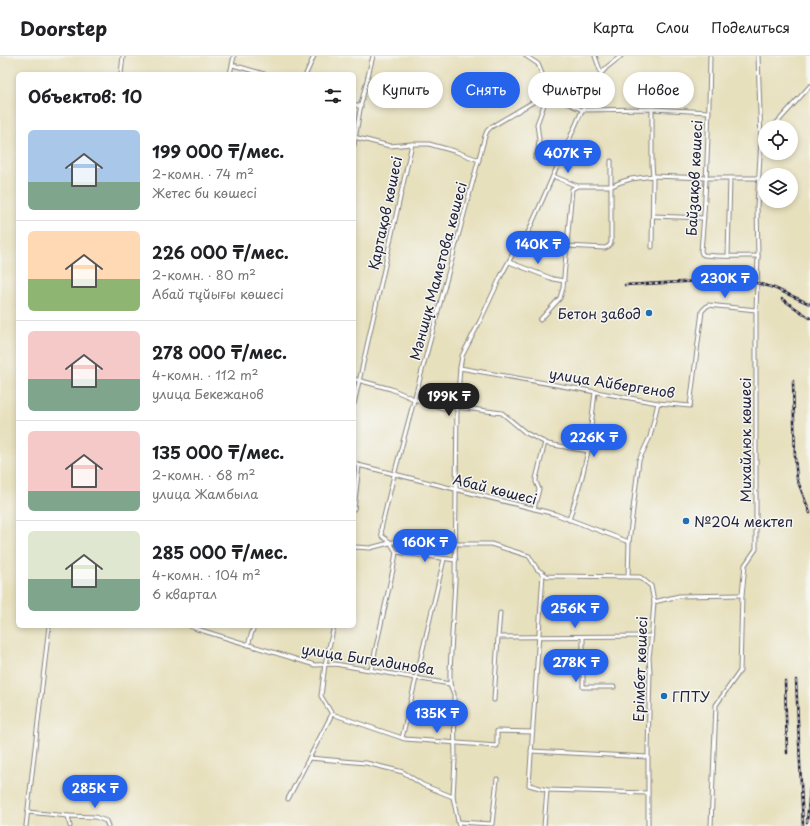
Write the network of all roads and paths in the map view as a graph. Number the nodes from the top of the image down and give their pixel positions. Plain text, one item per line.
1 (123, 56) edge
2 (234, 56) edge
3 (314, 56) edge
4 (373, 56) edge
5 (526, 56) edge
6 (595, 56) edge
7 (621, 56) edge
8 (710, 56) edge
9 (758, 56) edge
10 (233, 66) junction
11 (121, 72) edge
12 (231, 72) edge
13 (256, 72) edge
14 (307, 72) edge
15 (541, 72) edge
16 (601, 72) edge
17 (602, 72) edge
18 (810, 86) edge
19 (356, 105) edge
20 (528, 105) edge
21 (361, 107) junction
22 (543, 108) edge
23 (578, 108) edge
24 (652, 109) junction
25 (582, 110) junction
26 (709, 112) junction
27 (760, 120) edge
28 (779, 120) edge
29 (356, 133) edge
30 (356, 138) edge
31 (412, 144) junction
32 (535, 158) dead end
33 (479, 160) junction
34 (611, 161) dead end
35 (553, 176) junction
36 (653, 176) junction
37 (706, 178) junction
38 (730, 178) junction
39 (758, 178) edge
40 (577, 186) junction
41 (612, 186) junction
42 (758, 208) edge
43 (653, 216) junction
44 (704, 218) junction
45 (567, 246) junction
46 (652, 247) dead end
47 (728, 256) junction
48 (758, 256) junction
49 (509, 262) junction
50 (564, 281) junction
51 (756, 310) junction
52 (540, 320) dead end
53 (460, 368) junction
54 (356, 379) edge
55 (359, 380) junction
56 (595, 392) junction
57 (356, 394) edge
58 (414, 399) junction
59 (658, 403) junction
60 (457, 407) junction
61 (545, 442) junction
62 (588, 451) junction
63 (356, 465) edge
64 (359, 466) junction
65 (394, 475) junction
66 (456, 490) junction
67 (356, 491) edge
68 (534, 509) junction
69 (569, 520) junction
70 (390, 542) junction
71 (629, 542) junction
72 (456, 544) junction
73 (356, 547) edge
74 (396, 552) junction
75 (444, 558) junction
76 (456, 560) junction
77 (543, 573) junction
78 (628, 577) junction
79 (742, 595) junction
80 (654, 602) junction
81 (500, 614) dead end
82 (49, 628) edge
83 (195, 628) edge
84 (253, 628) edge
85 (334, 628) edge
86 (584, 636) junction
87 (652, 636) junction
88 (498, 637) junction
89 (539, 637) junction
90 (248, 644) junction
91 (326, 664) junction
92 (371, 670) junction
93 (416, 678) junction
94 (450, 684) junction
95 (614, 688) dead end
96 (494, 700) dead end
97 (332, 714) junction
98 (532, 732) junction
99 (402, 738) junction
100 (455, 743) junction
101 (531, 751) junction
102 (648, 757) junction
103 (309, 758) junction
104 (497, 779) dead end
105 (547, 790) junction
106 (648, 793) junction
107 (452, 797) junction
108 (288, 798) dead end
109 (27, 812) junction
110 (68, 816) junction
111 (458, 824) edge
112 (26, 826) edge
113 (70, 826) edge
114 (108, 826) edge
115 (544, 826) edge
116 (648, 826) edge
117 (711, 826) edge

1 - 11 street
2 - 10 street
3 - 14 street
4 - 21 street
5 - 15 street
6 - 16 street
7 - 17 street
8 - 26 street, Байзақов көшесі
9 - 27 street, Михайлюк көшесі
10 - 12 street
10 - 13 street
18 - 28 street
19 - 21 street
20 - 33 street, Мәншүк Маметова көшесі
21 - 29 street
22 - 32 street
23 - 25 street
24 - 25 street
24 - 26 street
24 - 36 street
25 - 35 street
26 - 37 street, Байзақов көшесі
30 - 31 street
31 - 33 street
31 - 55 street, Қартақов көшесі
33 - 58 street, Мәншүк Маметова көшесі
34 - 41 street
35 - 40 street
35 - 49 street
36 - 37 street
36 - 41 street
36 - 43 street
37 - 38 street
37 - 44 street, Байзақов көшесі
38 - 39 street
38 - 47 street
40 - 41 street
40 - 45 street
41 - 45 street
42 - 48 street, Михайлюк көшесі
43 - 44 street
43 - 46 street
44 - 47 street, Байзақов көшесі
45 - 50 street
47 - 48 street
48 - 51 street, Михайлюк көшесі
49 - 50 street
49 - 53 street
50 - 52 street
51 - 59 street, улица Айбергенов
51 - 79 street, Михайлюк көшесі
53 - 56 street, улица Айбергенов
53 - 60 street
54 - 55 street
55 - 57 street, Қартақов көшесі
55 - 58 street
56 - 59 street, улица Айбергенов
56 - 62 street
58 - 60 street
58 - 65 street, Мәншүк Маметова көшесі
59 - 71 street
60 - 61 street
60 - 66 street
61 - 62 street
61 - 68 street
62 - 69 street
63 - 64 street, Абай көшесі
64 - 65 street, Абай көшесі
64 - 67 street
65 - 66 street, Абай көшесі
65 - 70 street, Мәншүк Маметова көшесі
66 - 68 street, Абай көшесі
66 - 72 street
68 - 69 street, Абай көшесі
69 - 71 street, Абай көшесі
70 - 72 street
70 - 73 street
70 - 74 street, Мәншүк Маметова көшесі
71 - 78 street
72 - 76 street
72 - 77 street
74 - 75 street
74 - 92 street
75 - 76 street
75 - 93 street
76 - 94 street
77 - 78 street
77 - 89 street
78 - 80 street
79 - 80 street, Ерімбет көшесі
79 - 117 street, Михайлюк көшесі
80 - 87 street, Ерімбет көшесі
81 - 88 street
82 - 109 street
83 - 90 street, улица Бигелдинова
84 - 90 street
85 - 91 street
86 - 87 street
86 - 89 street
86 - 95 street
87 - 102 street, Ерімбет көшесі
88 - 89 street
88 - 96 street
89 - 98 street
90 - 91 street, улица Бигелдинова
91 - 92 street, улица Бигелдинова
91 - 97 street
92 - 93 street, улица Бигелдинова
93 - 94 street, улица Бигелдинова
93 - 99 street
94 - 100 street
97 - 99 street
97 - 103 street
98 - 100 street
98 - 101 street
99 - 100 street
100 - 107 street
101 - 102 street
101 - 105 street
102 - 106 street, Ерімбет көшесі
103 - 107 street
103 - 108 street
104 - 111 street
105 - 106 street
105 - 115 street
106 - 116 street, Ерімбет көшесі
107 - 111 street
109 - 110 street
109 - 112 street
110 - 113 street
110 - 114 street

